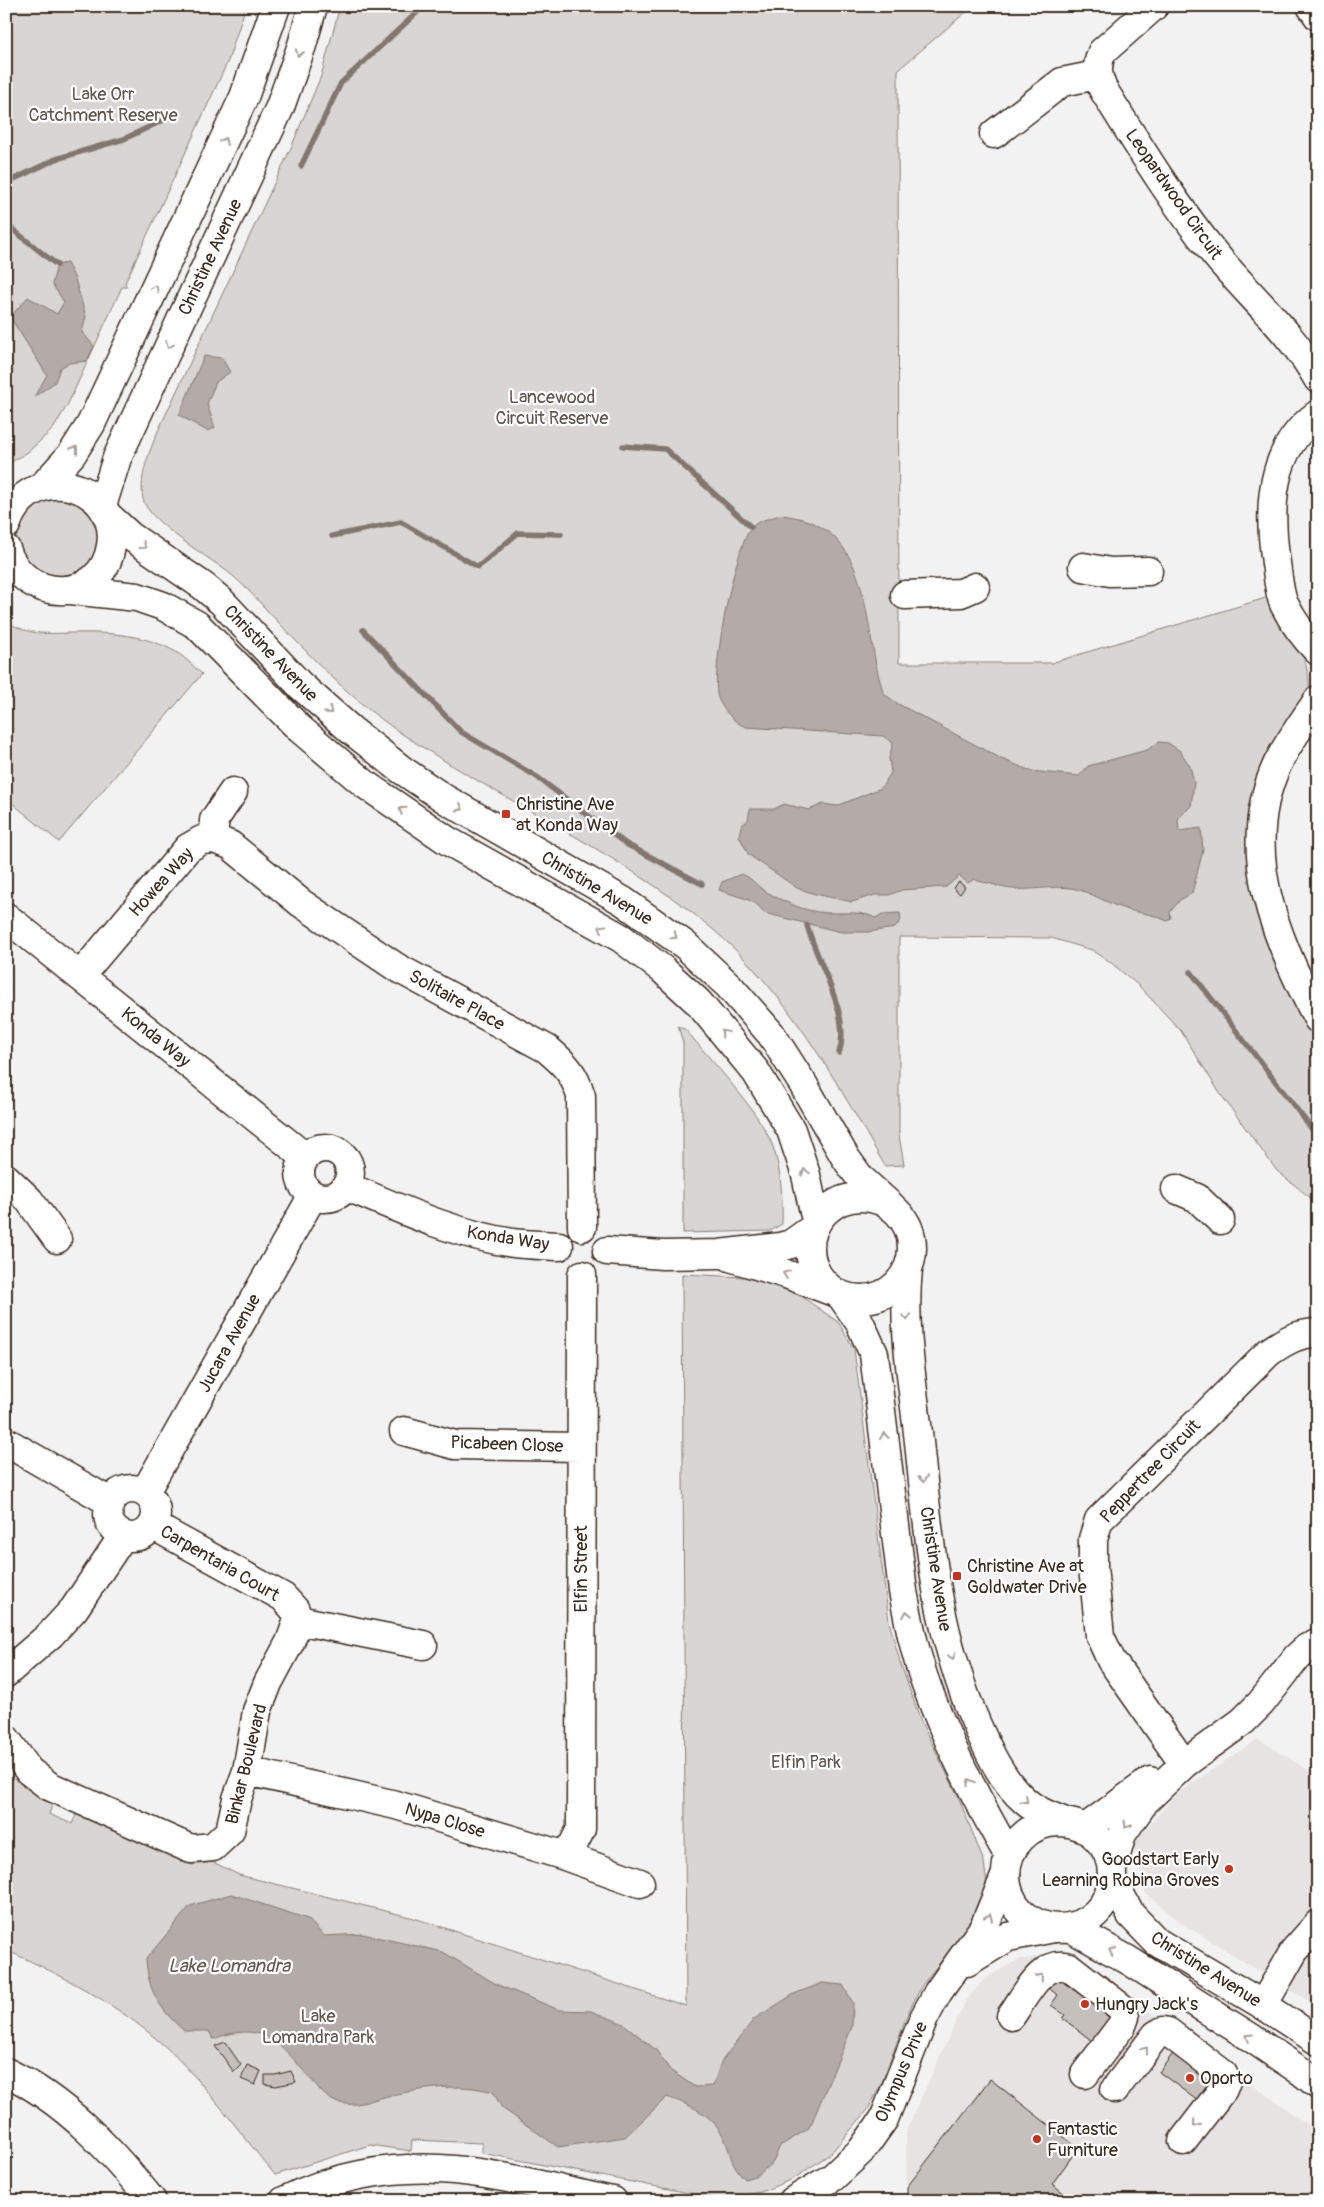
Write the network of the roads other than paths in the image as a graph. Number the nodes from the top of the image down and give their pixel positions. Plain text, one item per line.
1 (276, 6) edge
2 (313, 6) edge
3 (1154, 6) edge
4 (1312, 6) edge
5 (1318, 16) edge
6 (1097, 75) junction
7 (994, 134) dead end
8 (1318, 380) edge
9 (1318, 414) edge
10 (24, 497) edge
11 (104, 510) junction
12 (6, 525) edge
13 (6, 549) edge
14 (1083, 567) dead end
15 (1148, 571) dead end
16 (13, 575) edge
17 (975, 587) dead end
18 (71, 590) junction
19 (905, 595) dead end
20 (1318, 651) edge
21 (1318, 700) edge
22 (233, 792) dead end
23 (214, 839) junction
24 (6, 917) edge
25 (80, 976) junction
26 (1318, 1019) edge
27 (306, 1158) junction
28 (6, 1178) edge
29 (346, 1186) junction
30 (1176, 1189) dead end
31 (313, 1195) junction
32 (892, 1207) junction
33 (1220, 1220) dead end
34 (815, 1224) junction
35 (582, 1227) junction
36 (57, 1239) dead end
37 (559, 1246) junction
38 (607, 1251) junction
39 (720, 1254) junction
40 (908, 1269) junction
41 (582, 1275) junction
42 (837, 1294) junction
43 (1318, 1334) edge
44 (404, 1431) dead end
45 (6, 1442) edge
46 (580, 1447) junction
47 (145, 1492) junction
48 (110, 1502) junction
49 (154, 1526) junction
50 (123, 1536) junction
51 (298, 1620) junction
52 (1318, 1642) edge
53 (423, 1645) dead end
54 (6, 1673) edge
55 (6, 1739) edge
56 (1184, 1764) junction
57 (247, 1771) junction
58 (1076, 1826) junction
59 (562, 1855) junction
60 (1007, 1865) junction
61 (1112, 1874) junction
62 (640, 1883) dead end
63 (1318, 1924) edge
64 (1061, 1927) junction
65 (953, 1972) junction
66 (1263, 2005) junction
67 (1011, 2016) dead end
68 (1318, 2041) edge
69 (1318, 2068) edge
70 (6, 2072) edge
71 (1085, 2074) dead end
72 (1318, 2085) edge
73 (1115, 2089) dead end
74 (1183, 2141) dead end
75 (605, 2200) edge
76 (152, 2201) edge
77 (284, 2201) edge
78 (793, 2201) edge

10 -> 1 street, Christine Avenue
2 -> 11 street, Christine Avenue
3 - 6 street
4 - 5 street
6 - 7 street
6 - 8 street, Leopardwood Circuit
9 - 20 street
10 - 11 street
10 - 12 street, Christine Avenue
11 - 18 street
11 -> 32 street, Christine Avenue
13 - 16 street
14 - 15 street
16 - 18 street, Christine Avenue
17 - 19 street
34 -> 18 street, Christine Avenue
21 - 26 street
22 - 23 street, Howea Way
23 - 25 street, Howea Way
23 - 35 street, Solitaire Place
24 - 25 street, Konda Way
25 - 27 street, Konda Way
27 - 29 street
27 - 31 street
28 - 36 street
29 - 31 street
29 - 37 street, Konda Way
30 - 33 street
31 - 47 street, Jucara Avenue
32 - 34 street
32 - 40 street
34 - 39 street
34 - 42 street
35 - 37 street
35 - 38 street
37 - 41 street
38 - 39 street
38 - 41 street
42 -> 39 street
40 - 42 street
40 -> 58 street, Christine Avenue
41 - 46 street, Elfin Street
60 -> 42 street, Christine Avenue
43 - 56 street, Peppertree Circuit
44 - 46 street, Picabeen Close
45 - 48 street
46 - 59 street, Elfin Street
47 - 48 street
47 - 49 street
48 - 50 street
49 - 50 street
49 - 51 street, Carpentaria Court
50 - 54 street
51 - 53 street
51 - 57 street, Binkar Boulevard
52 - 56 street
55 - 57 street, Binkar Boulevard
56 - 58 street
56 -> 61 street
57 - 59 street, Nypa Close
58 - 60 street
58 - 61 street
59 - 62 street, Nypa Close
60 - 64 street
65 -> 60 street, Olympus Drive
61 - 64 street
61 - 66 street, Christine Avenue
63 - 66 street
64 - 65 street, Olympus Drive
72 -> 64 street, Christine Avenue
65 - 78 street, Olympus Drive
66 - 68 street, Christine Avenue
66 - 69 street
67 -> 71 street
70 - 76 street
73 -> 74 street
75 - 77 street

